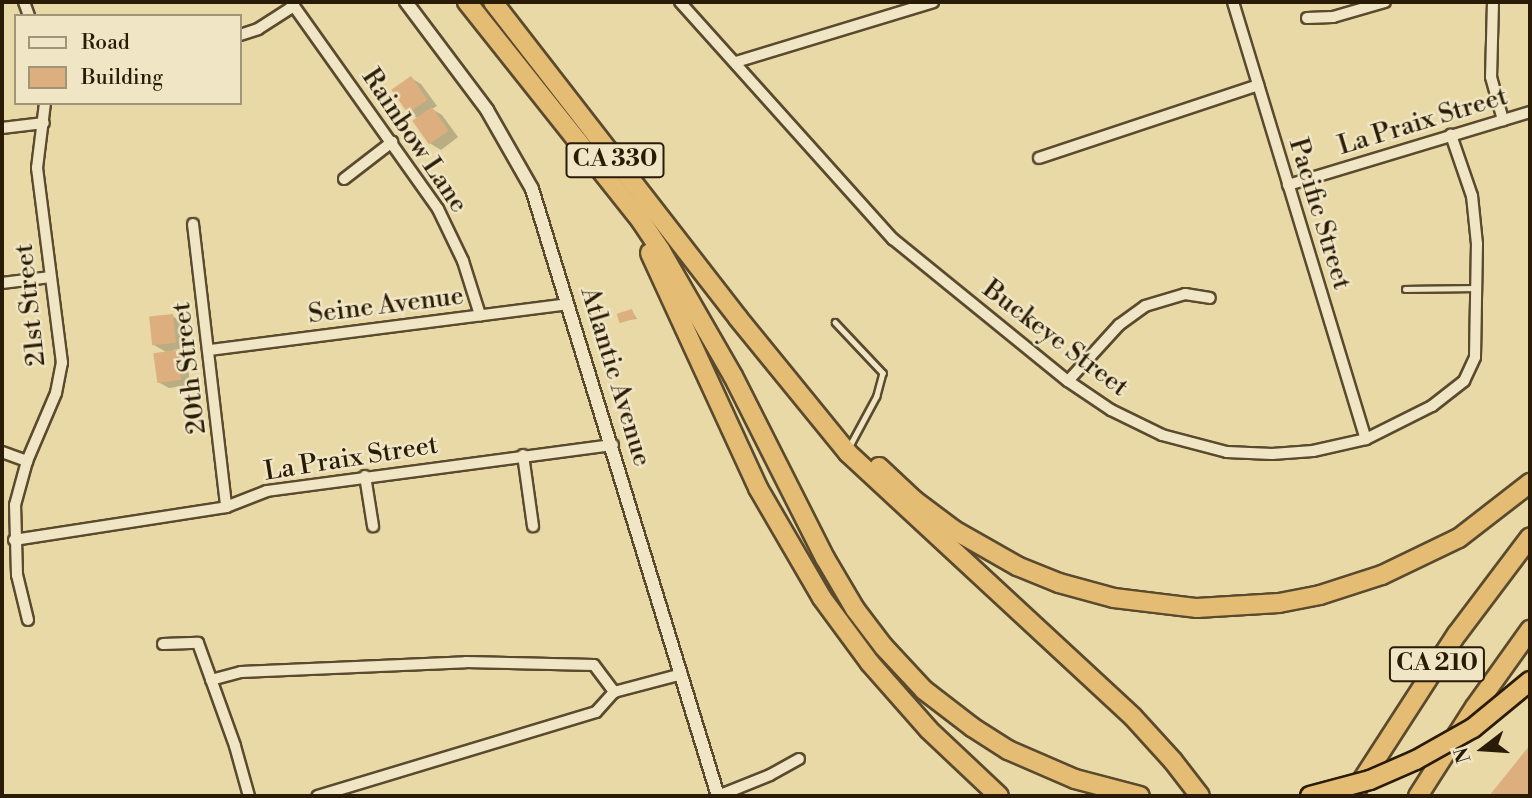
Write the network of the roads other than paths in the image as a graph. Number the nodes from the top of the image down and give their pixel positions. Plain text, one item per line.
1 (406, 2) edge
2 (467, 2) edge
3 (493, 2) edge
4 (680, 2) edge
5 (933, 2) edge
6 (1233, 2) edge
7 (1385, 2) edge
8 (1493, 2) edge
9 (293, 4) edge
10 (1307, 18) dead end
11 (242, 34) edge
12 (497, 40) junction
13 (736, 62) junction
14 (1258, 85) junction
15 (45, 105) edge
16 (1530, 111) edge
17 (1503, 120) junction
18 (44, 122) junction
19 (2, 128) edge
20 (1451, 135) junction
21 (392, 142) junction
22 (1039, 159) dead end
23 (344, 179) dead end
24 (1288, 185) junction
25 (192, 224) dead end
26 (51, 277) junction
27 (2, 283) edge
28 (1476, 288) junction
29 (1405, 289) dead end
30 (1210, 298) dead end
31 (568, 304) junction
32 (480, 315) junction
33 (835, 322) dead end
34 (210, 350) junction
35 (1068, 381) junction
36 (1366, 439) junction
37 (613, 445) junction
38 (850, 447) junction
39 (2, 452) edge
40 (523, 455) junction
41 (27, 461) junction
42 (365, 476) junction
43 (1530, 483) edge
44 (226, 507) junction
45 (373, 526) dead end
46 (533, 526) dead end
47 (1530, 537) edge
48 (14, 540) junction
49 (29, 620) dead end
50 (1530, 630) edge
51 (163, 644) dead end
52 (682, 674) junction
53 (212, 680) junction
54 (1530, 681) edge
55 (614, 692) junction
56 (799, 759) dead end
57 (249, 796) edge
58 (317, 796) edge
59 (718, 796) edge
60 (999, 796) edge
61 (1140, 796) edge
62 (1200, 796) edge
63 (1310, 796) edge
64 (1352, 796) edge
65 (1418, 796) edge

1 - 31 street, Atlantic Avenue
2 - 12 highway
3 - 38 highway, CA 330
4 - 13 street, Buckeye Street
5 - 13 street
6 - 14 street, Pacific Street
7 - 10 street
8 - 17 street
9 - 11 street
9 - 21 street, Rainbow Lane
12 - 60 highway
12 - 61 highway
13 - 35 street, Buckeye Street
14 - 22 street
14 - 24 street, Pacific Street
15 - 18 street, 21st Street
16 - 17 street, La Praix Street
17 - 20 street, La Praix Street
18 - 19 street
18 - 26 street, 21st Street
20 - 24 street, La Praix Street
20 - 28 street, Buckeye Street
21 - 23 street
21 - 32 street, Rainbow Lane
24 - 36 street, Pacific Street
25 - 34 street, 20th Street
26 - 27 street
26 - 41 street, 21st Street
28 - 29 lane
28 - 36 street, Buckeye Street
30 - 35 street
31 - 32 street, Seine Avenue
31 - 37 street, Atlantic Avenue
32 - 34 street, Seine Avenue
33 - 38 lane
34 - 44 street, 20th Street
35 - 36 street, Buckeye Street
37 - 40 street, La Praix Street
37 - 52 street, Atlantic Avenue
38 - 43 highway
38 - 62 highway
39 - 41 street
40 - 42 street, La Praix Street
40 - 46 street
41 - 48 street, 21st Street
42 - 44 street, La Praix Street
42 - 45 street
44 - 48 street, La Praix Street
47 - 64 highway, CA 210
48 - 49 street, 21st Street
50 - 65 highway, CA 210
51 - 53 street
52 - 55 street
52 - 59 street, Atlantic Avenue
53 - 55 street
53 - 57 street
54 - 63 highway, bridge
55 - 58 street
56 - 59 street

